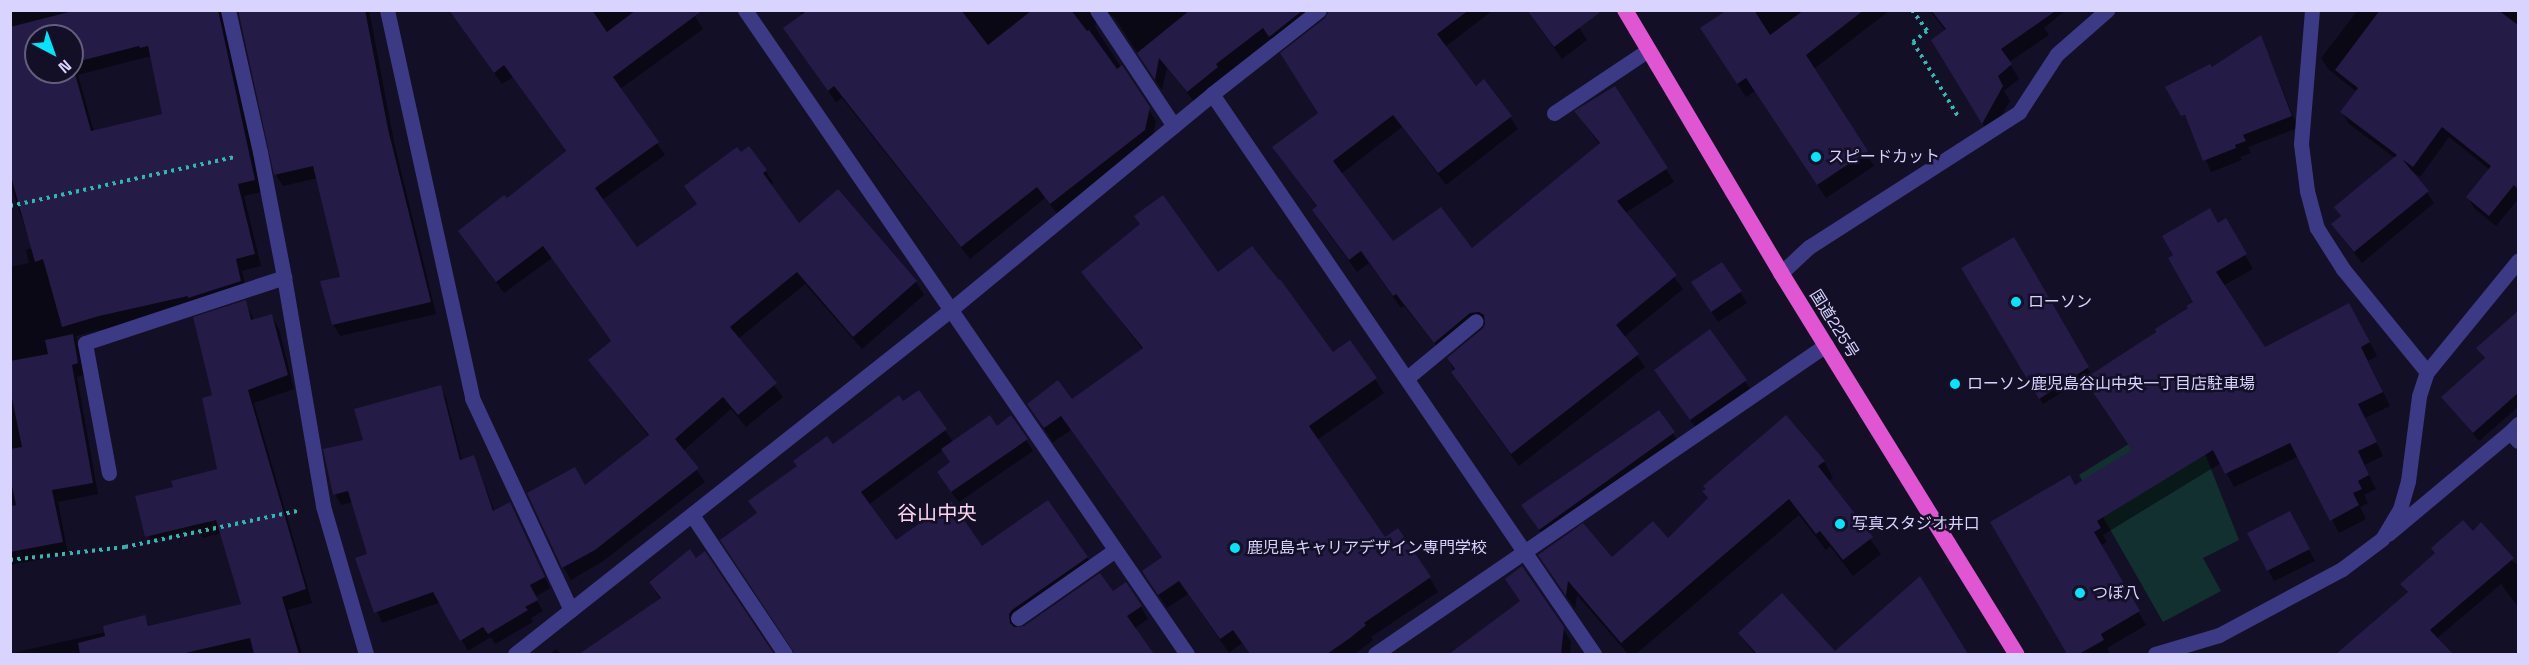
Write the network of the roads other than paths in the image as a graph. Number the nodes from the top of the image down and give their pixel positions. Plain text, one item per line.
1 (228, 10) edge
2 (387, 10) edge
3 (744, 10) edge
4 (1097, 10) edge
5 (1319, 10) edge
6 (1625, 10) edge
7 (2107, 10) edge
8 (2313, 10) edge
9 (1648, 50) junction
10 (1212, 94) junction
11 (1554, 113) dead end
12 (1174, 126) junction
13 (2518, 261) edge
14 (1781, 273) junction
15 (284, 277) junction
16 (950, 311) junction
17 (1476, 321) dead end
18 (1826, 345) junction
19 (2427, 372) junction
20 (1407, 378) junction
21 (2516, 433) edge
22 (109, 473) dead end
23 (692, 515) junction
24 (2382, 539) junction
25 (1115, 550) junction
26 (1526, 551) junction
27 (571, 610) junction
28 (1018, 618) dead end
29 (366, 654) edge
30 (515, 654) edge
31 (785, 654) edge
32 (1187, 654) edge
33 (1375, 654) edge
34 (1594, 654) edge
35 (2016, 654) edge
36 (2155, 654) edge

1 - 15 street
2 - 27 street
3 - 16 street
4 - 12 street
5 - 10 street
6 - 9 highway, 国道225号
7 - 14 street
8 - 19 street
9 - 11 street
9 - 14 highway, 国道225号
10 - 12 street
10 - 20 street
12 - 16 street
13 - 19 street
14 - 18 highway, 国道225号
15 - 22 street
15 - 29 street
16 - 23 street
16 - 25 street
17 - 20 street
18 - 26 street
18 - 35 highway, 国道225号
19 - 24 street
20 - 26 street
21 - 24 street
23 - 27 street
23 - 31 street
24 - 36 street
25 - 28 street
25 - 32 street
26 - 33 street
26 - 34 street
27 - 30 street

